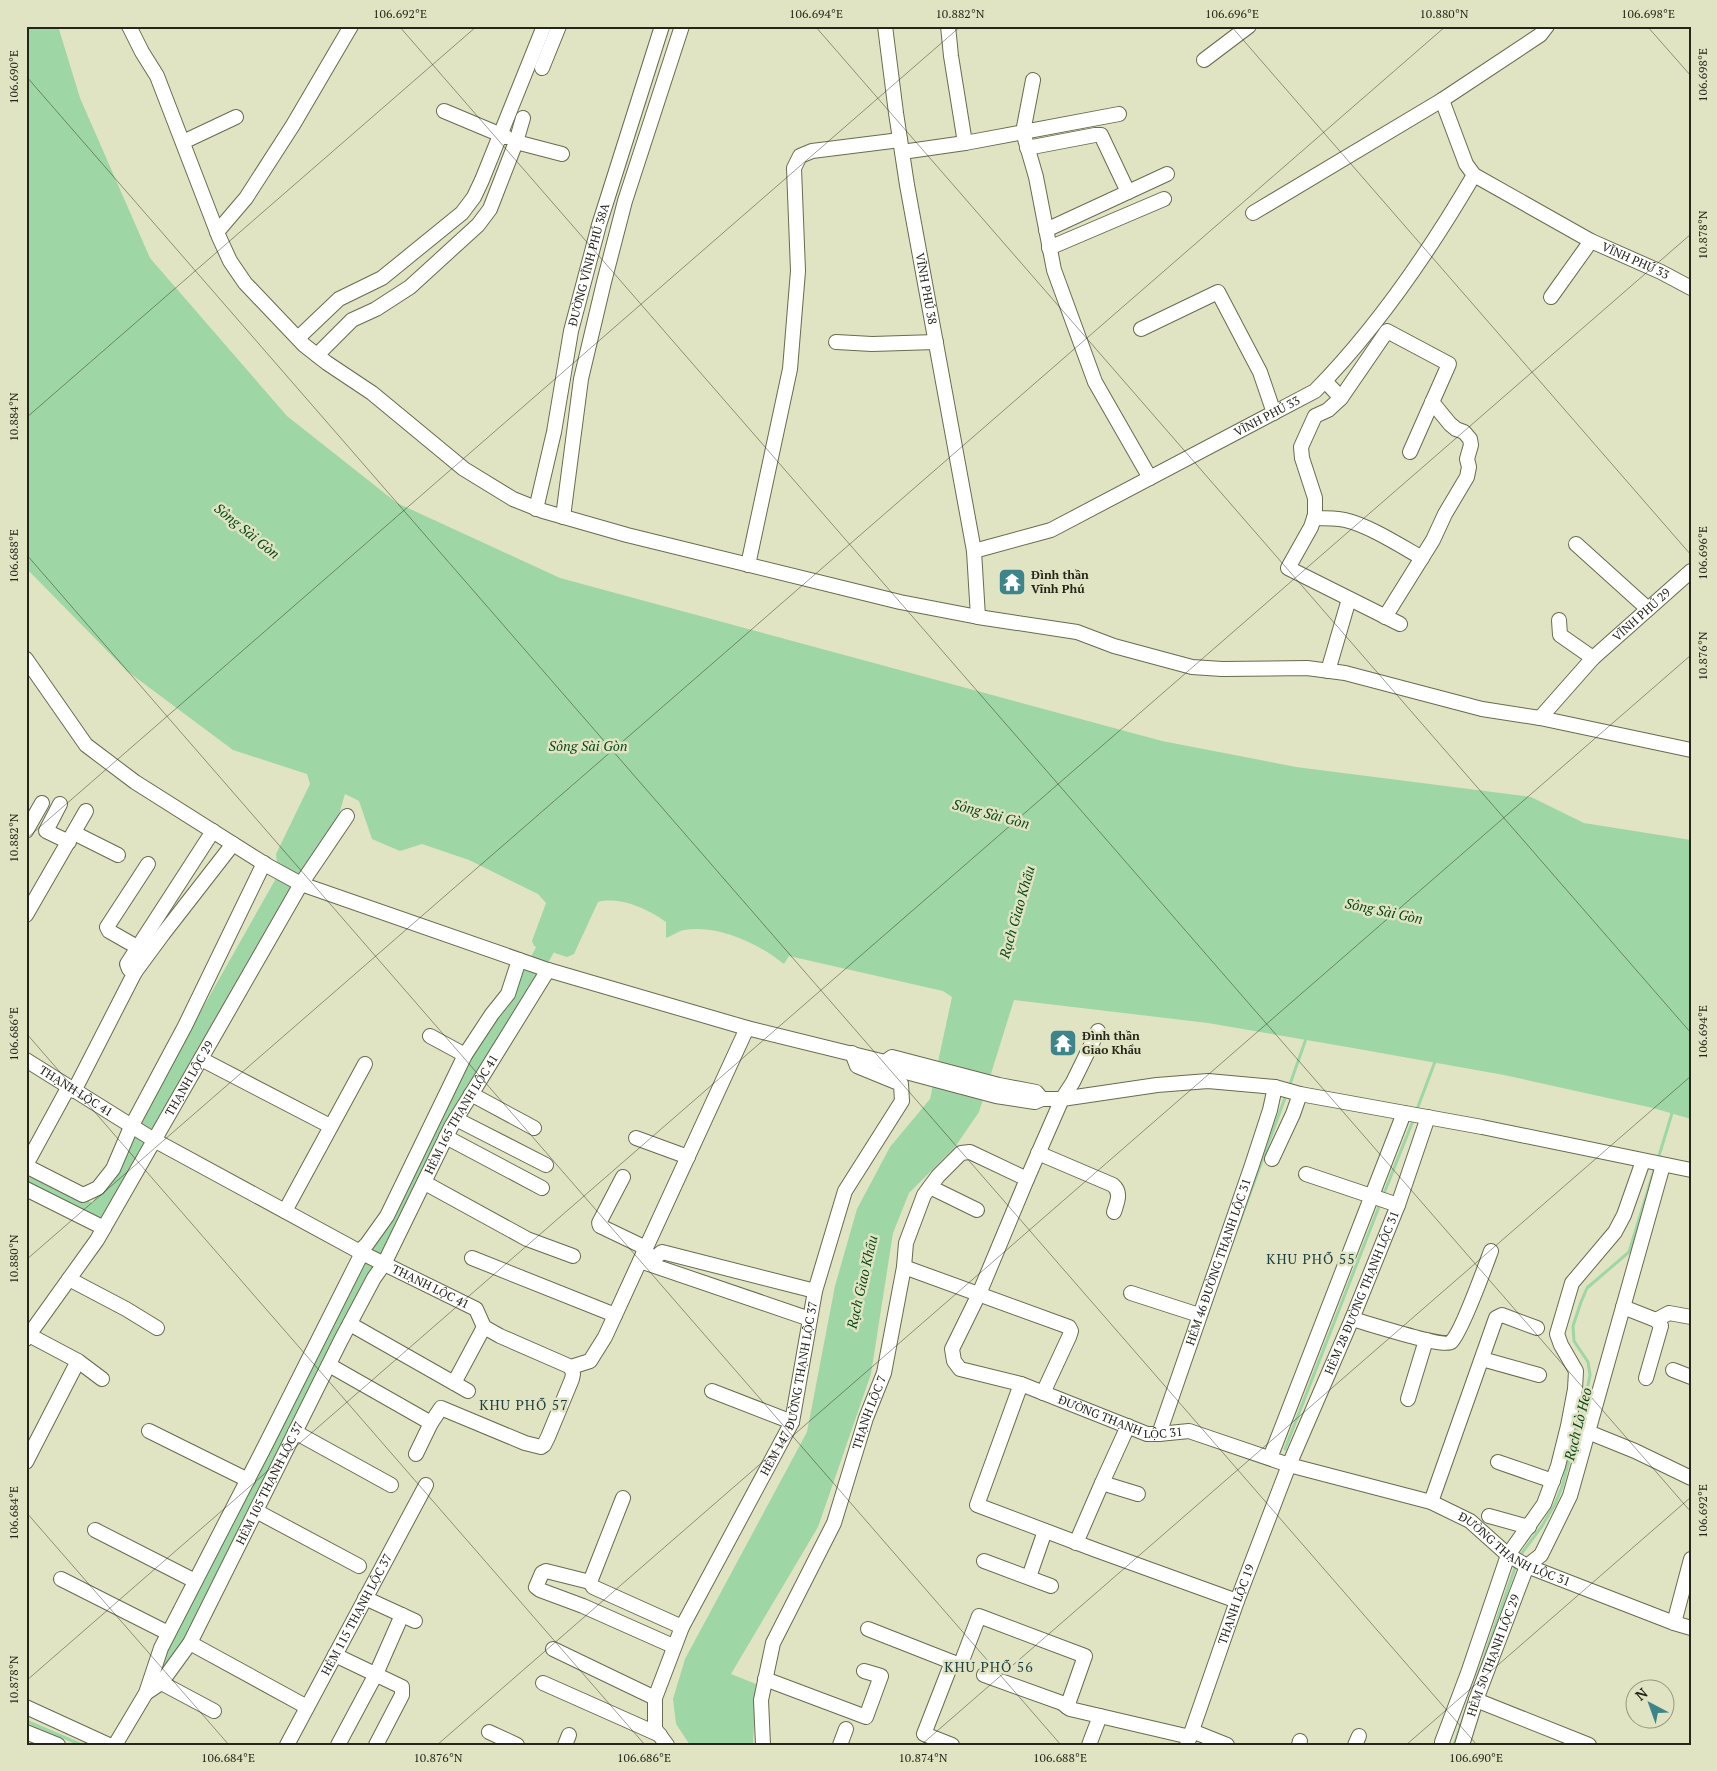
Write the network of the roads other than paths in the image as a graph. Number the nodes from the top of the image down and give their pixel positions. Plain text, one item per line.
1 (129, 26) edge
2 (351, 26) edge
3 (544, 26) edge
4 (559, 26) edge
5 (662, 26) edge
6 (682, 26) edge
7 (886, 26) edge
8 (948, 26) edge
9 (1249, 26) edge
10 (1547, 26) edge
11 (1204, 60) dead end
12 (542, 68) dead end
13 (1033, 80) dead end
14 (1442, 100) junction
15 (444, 111) dead end
16 (1119, 114) dead end
17 (236, 117) dead end
18 (523, 118) dead end
19 (1023, 132) junction
20 (509, 138) junction
21 (183, 142) junction
22 (965, 143) junction
23 (901, 146) junction
24 (1027, 148) junction
25 (562, 154) dead end
26 (1166, 174) dead end
27 (1474, 176) junction
28 (1128, 192) junction
29 (1164, 199) dead end
30 (1252, 213) dead end
31 (1046, 230) junction
32 (217, 232) junction
33 (1591, 241) junction
34 (1050, 248) junction
35 (1691, 288) edge
36 (1551, 297) dead end
37 (1140, 329) dead end
38 (298, 338) junction
39 (836, 342) dead end
40 (936, 342) junction
41 (317, 355) junction
42 (1327, 383) junction
43 (1341, 397) junction
44 (1432, 402) junction
45 (1274, 413) junction
46 (1410, 452) dead end
47 (1150, 478) junction
48 (536, 508) junction
49 (563, 517) junction
50 (1314, 518) junction
51 (1576, 544) dead end
52 (974, 551) junction
53 (1422, 558) junction
54 (748, 565) junction
55 (1691, 571) edge
56 (1349, 599) junction
57 (1648, 609) junction
58 (978, 617) junction
59 (1385, 617) junction
60 (1559, 620) dead end
61 (1400, 624) dead end
62 (1593, 658) junction
63 (26, 659) edge
64 (1328, 671) junction
65 (1544, 719) junction
66 (1691, 750) edge
67 (42, 803) dead end
68 (60, 804) dead end
69 (86, 811) dead end
70 (347, 816) dead end
71 (26, 831) edge
72 (213, 831) junction
73 (71, 838) junction
74 (233, 844) junction
75 (118, 855) dead end
76 (148, 864) dead end
77 (266, 865) junction
78 (301, 884) junction
79 (26, 915) edge
80 (137, 947) junction
81 (522, 961) junction
82 (548, 970) junction
83 (135, 972) junction
84 (747, 1028) junction
85 (1098, 1031) dead end
86 (430, 1036) dead end
87 (852, 1053) junction
88 (465, 1055) junction
89 (201, 1059) junction
90 (26, 1060) edge
91 (365, 1064) dead end
92 (71, 1090) junction
93 (1287, 1090) junction
94 (471, 1094) junction
95 (1062, 1099) junction
96 (1415, 1115) junction
97 (456, 1118) junction
98 (330, 1126) junction
99 (133, 1128) junction
100 (534, 1128) dead end
101 (446, 1137) junction
102 (636, 1138) dead end
103 (154, 1140) junction
104 (1038, 1153) junction
105 (688, 1157) junction
106 (1272, 1160) dead end
107 (1655, 1163) junction
108 (546, 1165) dead end
109 (26, 1166) edge
110 (1691, 1170) edge
111 (1306, 1174) dead end
112 (623, 1177) dead end
113 (1027, 1179) junction
114 (425, 1183) junction
115 (930, 1187) junction
116 (542, 1188) dead end
117 (26, 1189) edge
118 (1383, 1200) junction
119 (977, 1210) dead end
120 (285, 1212) junction
121 (1114, 1212) dead end
122 (104, 1228) junction
123 (1491, 1251) dead end
124 (361, 1252) junction
125 (643, 1254) junction
126 (573, 1256) dead end
127 (472, 1258) dead end
128 (382, 1263) junction
129 (904, 1266) junction
130 (69, 1279) junction
131 (815, 1291) junction
132 (1131, 1293) dead end
133 (979, 1294) junction
134 (1623, 1307) junction
135 (615, 1315) junction
136 (1199, 1315) junction
137 (1691, 1317) edge
138 (810, 1319) junction
139 (1352, 1319) junction
140 (1656, 1320) junction
141 (350, 1324) junction
142 (484, 1327) junction
143 (156, 1328) dead end
144 (1537, 1328) dead end
145 (28, 1335) edge
146 (1426, 1340) junction
147 (1482, 1359) junction
148 (78, 1361) junction
149 (329, 1365) junction
150 (571, 1367) junction
151 (1673, 1370) dead end
152 (1539, 1375) dead end
153 (1691, 1377) edge
154 (1646, 1378) dead end
155 (102, 1379) dead end
156 (454, 1384) junction
157 (1020, 1384) junction
158 (468, 1391) dead end
159 (712, 1391) dead end
160 (1043, 1393) junction
161 (1408, 1399) dead end
162 (792, 1422) junction
163 (430, 1423) junction
164 (1128, 1426) junction
165 (148, 1432) dead end
166 (295, 1432) junction
167 (1588, 1432) junction
168 (1159, 1434) junction
169 (416, 1454) dead end
170 (1270, 1458) junction
171 (26, 1462) edge
172 (1498, 1462) dead end
173 (1289, 1465) junction
174 (1691, 1478) edge
175 (248, 1480) junction
176 (1552, 1481) junction
177 (1102, 1483) junction
178 (391, 1485) dead end
179 (426, 1485) dead end
180 (1138, 1494) dead end
181 (623, 1498) dead end
182 (1431, 1502) junction
183 (256, 1511) junction
184 (1489, 1516) dead end
185 (1529, 1527) junction
186 (95, 1530) dead end
187 (1045, 1531) junction
188 (1076, 1543) junction
189 (1691, 1559) edge
190 (1517, 1560) junction
191 (984, 1561) dead end
192 (359, 1566) dead end
193 (62, 1578) dead end
194 (1028, 1578) junction
195 (195, 1582) junction
196 (590, 1582) junction
197 (1051, 1586) dead end
198 (365, 1598) junction
199 (1237, 1601) junction
200 (402, 1615) junction
201 (416, 1621) dead end
202 (1674, 1623) junction
203 (682, 1626) junction
204 (1691, 1628) edge
205 (868, 1629) dead end
206 (168, 1633) junction
207 (190, 1643) junction
208 (673, 1646) junction
209 (552, 1649) dead end
210 (335, 1655) junction
211 (952, 1662) junction
212 (864, 1671) dead end
213 (376, 1674) junction
214 (984, 1675) dead end
215 (766, 1679) junction
216 (156, 1680) junction
217 (543, 1682) dead end
218 (655, 1698) junction
219 (1476, 1700) junction
220 (26, 1707) edge
221 (307, 1707) junction
222 (1067, 1707) junction
223 (214, 1711) dead end
224 (1100, 1716) junction
225 (846, 1728) dead end
226 (26, 1732) edge
227 (489, 1732) dead end
228 (1190, 1737) edge
229 (664, 1740) edge
230 (1442, 1742) dead end
231 (52, 1743) edge
232 (108, 1745) edge
233 (115, 1745) edge
234 (287, 1745) edge
235 (338, 1745) edge
236 (376, 1745) edge
237 (516, 1745) edge
238 (763, 1745) edge
239 (840, 1745) edge
240 (952, 1745) edge
241 (1089, 1745) edge
242 (1227, 1745) edge
243 (1462, 1745) edge
244 (1589, 1745) edge

1 - 21 street
2 - 32 street
3 - 20 street
4 - 12 street
5 - 48 street, ĐƯỜNG VĨNH PHÚ 38A
6 - 49 street
7 - 23 street, VĨNH PHÚ 38
8 - 22 street
9 - 11 street
10 - 14 street
13 - 19 street
14 - 27 street
14 - 30 street
15 - 20 street
16 - 19 street
17 - 21 street
18 - 20 street
19 - 22 street
19 - 24 street
20 - 25 street
20 - 38 street
20 - 41 street
21 - 32 street
22 - 23 street
23 - 40 street, VĨNH PHÚ 38
23 - 54 street
24 - 28 street
24 - 31 street
26 - 28 street
27 - 33 street, VĨNH PHÚ 33
27 - 42 street, VĨNH PHÚ 33
28 - 31 street
29 - 34 street
31 - 34 street
32 - 38 street
33 - 35 street, VĨNH PHÚ 33
33 - 36 street
34 - 47 street
37 - 45 street
38 - 41 street
39 - 40 street
40 - 52 street, VĨNH PHÚ 38
41 - 48 street
42 - 43 street
42 - 45 street, VĨNH PHÚ 33
43 - 44 street
43 - 50 street
44 - 46 street
44 - 53 street
45 - 47 street, VĨNH PHÚ 33
47 - 52 street, VĨNH PHÚ 33
48 - 49 street
49 - 54 street
50 - 53 street
50 - 56 street
51 - 57 street
52 - 58 street, VĨNH PHÚ 38
53 - 59 street
54 - 58 street
55 - 57 street, VĨNH PHÚ 29
56 - 59 street
56 - 64 street
57 - 62 street, VĨNH PHÚ 29
58 - 64 street
59 - 61 street
60 - 62 street
62 - 65 street, VĨNH PHÚ 29
63 - 72 street
64 - 65 street
65 - 66 street
67 - 71 street
68 - 73 street
69 - 73 street
70 - 78 street, THẠNH LỘC 29
72 - 74 street
72 - 80 street
73 - 75 street
73 - 79 street
74 - 77 street
74 - 83 street
76 - 80 street
77 - 78 street
77 - 99 street
78 - 81 street
78 - 89 street, THẠNH LỘC 29
80 - 83 street
81 - 82 street
81 - 88 street
82 - 84 street
82 - 94 street, HẺM 165 THẠNH LỘC 41
83 - 92 street
84 - 87 street
84 - 105 street
85 - 95 street, ĐƯỜNG THẠNH LỘC 31
86 - 88 street
87 - 95 street
87 - 131 street, HẺM 147 ĐƯỜNG THẠNH LỘC 37
88 - 124 street
89 - 98 street
89 - 103 street, THẠNH LỘC 29
90 - 92 street, THẠNH LỘC 41
91 - 98 street
92 - 99 street, THẠNH LỘC 41
92 - 109 street
93 - 95 street
93 - 96 street
93 - 106 street
93 - 136 street, HẺM 46 ĐƯỜNG THẠNH LỘC 31
94 - 97 street, HẺM 165 THẠNH LỘC 41
94 - 100 street
95 - 104 street, ĐƯỜNG THẠNH LỘC 31
96 - 107 street
96 - 118 street, HẺM 28 ĐƯỜNG THẠNH LỘC 31
96 - 118 street
97 - 101 street, HẺM 165 THẠNH LỘC 41
97 - 108 street
98 - 120 street
99 - 103 street, THẠNH LỘC 41
99 - 109 street
101 - 114 street, HẺM 165 THẠNH LỘC 41
101 - 116 street
102 - 105 street
103 - 120 street, THẠNH LỘC 41
103 - 122 street, THẠNH LỘC 29
104 - 113 street, ĐƯỜNG THẠNH LỘC 31
104 - 121 street
105 - 125 street
107 - 110 street
107 - 134 street
107 - 176 street
111 - 118 street
112 - 125 street
113 - 115 street, THẠNH LỘC 7
113 - 133 street, ĐƯỜNG THẠNH LỘC 31
114 - 126 street
114 - 128 street, HẺM 165 THẠNH LỘC 41
115 - 119 street
115 - 129 street, THẠNH LỘC 7
117 - 122 street
118 - 139 street, HẺM 28 ĐƯỜNG THẠNH LỘC 31
118 - 170 street
120 - 124 street, THẠNH LỘC 41
122 - 130 street, THẠNH LỘC 29
123 - 146 street
124 - 128 street, THẠNH LỘC 41
124 - 175 street
125 - 131 street
125 - 135 street
125 - 138 street
127 - 135 street
128 - 141 street, HẺM 105 THẠNH LỘC 37
128 - 142 street, THẠNH LỘC 41
129 - 133 street
129 - 215 street, THẠNH LỘC 7
130 - 143 street
130 - 145 street, THẠNH LỘC 29
131 - 138 street, HẺM 147 ĐƯỜNG THẠNH LỘC 37
132 - 136 street
133 - 157 street, ĐƯỜNG THẠNH LỘC 31
133 - 160 street
134 - 140 street
134 - 167 street
135 - 150 street
136 - 168 street, HẺM 46 ĐƯỜNG THẠNH LỘC 31
137 - 140 street
138 - 162 street, HẺM 147 ĐƯỜNG THẠNH LỘC 37
139 - 146 street
139 - 173 street, HẺM 28 ĐƯỜNG THẠNH LỘC 31
140 - 154 street
141 - 149 street, HẺM 105 THẠNH LỘC 37
141 - 156 street
142 - 150 street
142 - 156 street
144 - 147 street
145 - 148 street
146 - 161 street
147 - 152 street
147 - 182 street
148 - 155 street
148 - 171 street
149 - 163 street
149 - 166 street, HẺM 105 THẠNH LỘC 37
150 - 163 street
151 - 153 street
156 - 158 street
157 - 160 street, ĐƯỜNG THẠNH LỘC 31
157 - 187 street
159 - 162 street
160 - 164 street, ĐƯỜNG THẠNH LỘC 31
162 - 203 street, HẺM 147 ĐƯỜNG THẠNH LỘC 37
163 - 169 street
164 - 168 street, ĐƯỜNG THẠNH LỘC 31
164 - 177 street
165 - 175 street
166 - 178 street
166 - 183 street, HẺM 105 THẠNH LỘC 37
167 - 174 street
167 - 190 street
168 - 170 street, ĐƯỜNG THẠNH LỘC 31
170 - 173 street, ĐƯỜNG THẠNH LỘC 31
172 - 176 street
173 - 182 street, ĐƯỜNG THẠNH LỘC 31
173 - 199 street, THẠNH LỘC 19
175 - 195 street
176 - 185 street
177 - 180 street
177 - 188 street
179 - 198 street, HẺM 115 THẠNH LỘC 37
181 - 196 street
182 - 190 street, ĐƯỜNG THẠNH LỘC 31
183 - 192 street
183 - 207 street, HẺM 105 THẠNH LỘC 37
184 - 185 street
185 - 190 street
186 - 195 street
187 - 188 street
187 - 194 street
188 - 199 street
189 - 202 street
190 - 202 street, ĐƯỜNG THẠNH LỘC 31
190 - 219 street, HẺM 50 THẠNH LỘC 29
190 - 230 street
191 - 194 street
193 - 206 street
194 - 197 street
195 - 206 street
196 - 203 street
196 - 208 street
198 - 200 street
198 - 210 street, HẺM 115 THẠNH LỘC 37
199 - 228 street, THẠNH LỘC 19
200 - 201 street
200 - 213 street
202 - 204 street, ĐƯỜNG THẠNH LỘC 31
203 - 208 street, HẺM 147 ĐƯỜNG THẠNH LỘC 37
205 - 211 street
206 - 216 street
207 - 216 street, HẺM 105 THẠNH LỘC 37
207 - 221 street
208 - 218 street, HẺM 147 ĐƯỜNG THẠNH LỘC 37
209 - 218 street
210 - 213 street
210 - 221 street, HẺM 115 THẠNH LỘC 37
211 - 222 street
211 - 240 street
212 - 215 street
213 - 235 street
213 - 236 street
214 - 222 street
215 - 238 street, THẠNH LỘC 7
216 - 223 street
216 - 233 street
217 - 229 street
218 - 229 street, HẺM 147 ĐƯỜNG THẠNH LỘC 37
219 - 243 street, HẺM 50 THẠNH LỘC 29
219 - 244 street
220 - 232 street
221 - 234 street, HẺM 115 THẠNH LỘC 37
222 - 224 street
224 - 228 street
224 - 241 street
225 - 239 street
226 - 231 street
227 - 237 street
228 - 242 street

